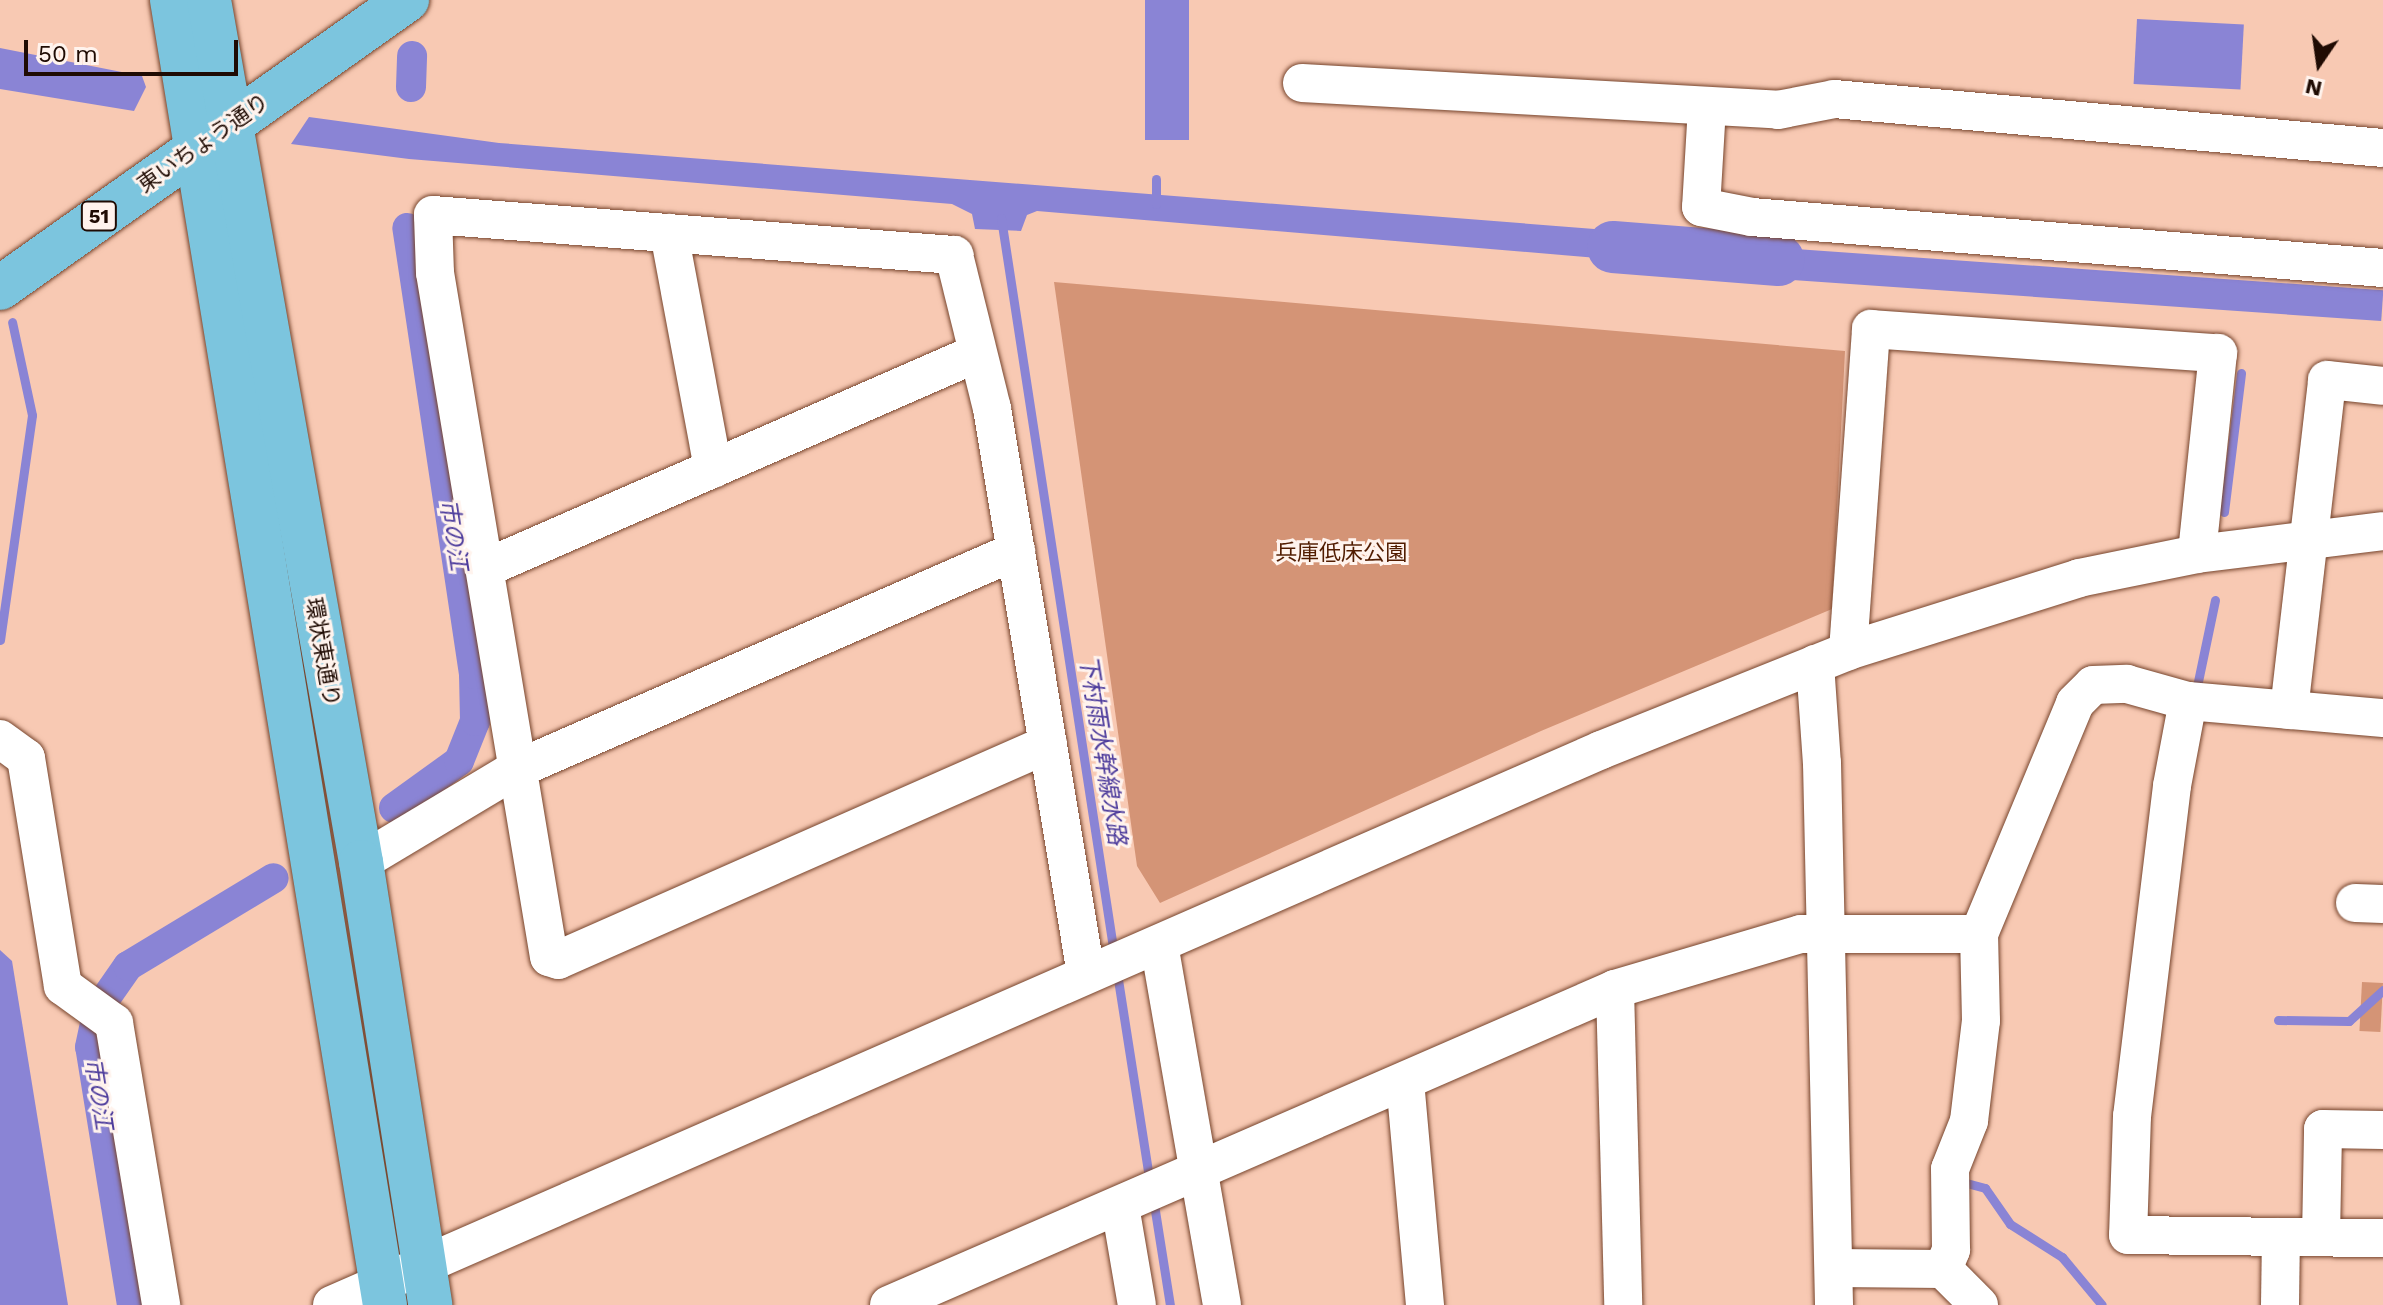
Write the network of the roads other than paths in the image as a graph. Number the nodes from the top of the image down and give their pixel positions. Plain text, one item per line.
1 (172, 0) edge
2 (209, 0) edge
3 (407, 0) edge
4 (1302, 83) dead end
5 (1707, 107) junction
6 (213, 135) junction
7 (2383, 148) edge
8 (669, 233) junction
9 (2383, 268) edge
10 (0, 288) edge
11 (975, 354) junction
12 (2383, 386) edge
13 (713, 469) junction
14 (2383, 531) edge
15 (2307, 539) junction
16 (1016, 551) junction
17 (2197, 554) junction
18 (488, 567) junction
19 (1831, 657) junction
20 (2188, 701) junction
21 (2289, 710) junction
22 (2383, 718) edge
23 (0, 739) edge
24 (1048, 744) junction
25 (515, 770) junction
26 (361, 862) junction
27 (1826, 934) junction
28 (1979, 934) junction
29 (1148, 949) junction
30 (1091, 972) junction
31 (1615, 989) junction
32 (1405, 1081) junction
33 (2383, 1130) edge
34 (1187, 1176) junction
35 (1124, 1204) junction
36 (2281, 1237) junction
37 (2321, 1237) junction
38 (2383, 1238) edge
39 (1834, 1268) junction
40 (1943, 1269) junction
41 (426, 1285) edge
42 (971, 1288) edge
43 (383, 1294) edge
44 (161, 1305) edge
45 (332, 1305) edge
46 (889, 1305) edge
47 (1137, 1305) edge
48 (1222, 1305) edge
49 (1425, 1305) edge
50 (1623, 1305) edge
51 (1834, 1305) edge
52 (1979, 1305) edge
53 (2280, 1305) edge

1 - 6 main road, 環状東通り
2 - 6 main road, 環状東通り
3 - 6 main road, 東いちょう通り / 51
4 - 5 street
5 - 7 street
5 - 9 street
6 - 10 main road, 東いちょう通り / 51
6 - 26 main road, 環状東通り
6 - 43 main road, 環状東通り
8 - 11 street
8 - 13 street
8 - 18 street
11 - 13 street
11 - 16 street
12 - 15 street
13 - 18 street
14 - 15 street
15 - 17 street
15 - 21 street
16 - 24 street
16 - 25 street
17 - 19 street
17 - 19 street
18 - 25 street
19 - 27 street
19 - 29 street
20 - 21 street
20 - 28 street
20 - 36 street
21 - 22 street
23 - 44 street
24 - 25 street
24 - 30 street
25 - 26 street
26 - 41 main road, 環状東通り
27 - 28 street
27 - 31 street
27 - 39 street
28 - 40 street
29 - 30 street
29 - 34 street
30 - 41 street
31 - 32 street
31 - 50 street
32 - 34 street
32 - 49 street
33 - 37 street
34 - 35 street
34 - 48 street
35 - 42 street
35 - 47 street
36 - 37 street
36 - 53 street
37 - 38 street
39 - 40 street
39 - 51 street
40 - 52 street
41 - 43 street
42 - 46 street
43 - 45 street

